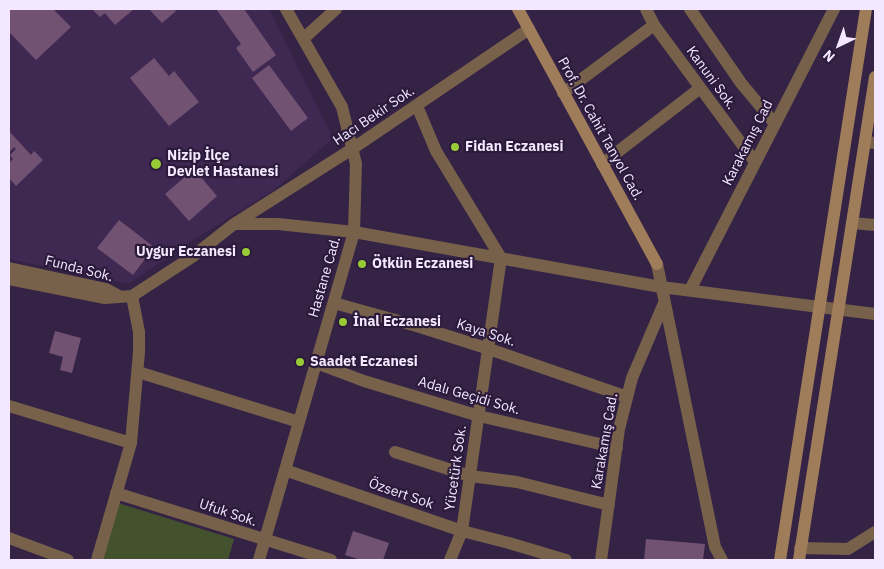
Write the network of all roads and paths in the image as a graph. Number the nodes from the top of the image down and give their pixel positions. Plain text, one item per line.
1 (286, 9) edge
2 (336, 9) edge
3 (518, 9) edge
4 (646, 9) edge
5 (690, 9) edge
6 (834, 9) edge
7 (866, 9) edge
8 (654, 25) junction
9 (529, 29) junction
10 (303, 39) junction
11 (875, 77) edge
12 (700, 89) junction
13 (563, 93) junction
14 (417, 106) junction
15 (775, 124) junction
16 (870, 142) edge
17 (352, 149) junction
18 (755, 162) junction
19 (602, 164) junction
20 (852, 223) junction
21 (234, 224) junction
22 (875, 225) edge
23 (354, 232) junction
24 (502, 258) junction
25 (657, 264) joint
26 (9, 268) edge
27 (9, 278) edge
28 (661, 287) junction
29 (690, 290) junction
30 (119, 296) junction
31 (132, 296) junction
32 (664, 302) junction
33 (334, 303) junction
34 (819, 306) junction
35 (838, 310) junction
36 (875, 314) edge
37 (489, 349) junction
38 (316, 363) junction
39 (138, 372) junction
40 (627, 398) junction
41 (9, 406) edge
42 (479, 416) junction
43 (299, 422) junction
44 (130, 443) junction
45 (617, 448) junction
46 (395, 452) dead end
47 (285, 470) junction
48 (470, 476) junction
49 (116, 493) junction
50 (609, 505) junction
51 (462, 531) junction
52 (875, 532) edge
53 (9, 538) edge
54 (265, 540) junction
55 (799, 554) edge
56 (68, 560) edge
57 (97, 560) edge
58 (259, 560) edge
59 (331, 560) edge
60 (450, 560) edge
61 (566, 560) edge
62 (602, 560) edge
63 (722, 560) edge
64 (780, 560) edge

1 - 10 street, Hastane Cad.
2 - 10 street
3 - 9 main road, Prof. Dr. Cahit Tanyol Cad.
4 - 8 street, Kanuni Sok.
5 - 15 street
6 - 15 street, Karakamış Cad
7 - 34 main road
8 - 12 street, Kanuni Sok.
8 - 13 street
9 - 13 main road, Prof. Dr. Cahit Tanyol Cad.
9 - 14 street, Hacı Bekir Sok.
10 - 17 street, Hastane Cad.
11 - 16 main road
12 - 18 street, Kanuni Sok.
12 - 19 street
13 - 19 main road, Prof. Dr. Cahit Tanyol Cad.
14 - 17 street, Hacı Bekir Sok.
14 - 24 street
15 - 18 street, Karakamış Cad
16 - 20 main road
17 - 21 street, Hacı Bekir Sok.
17 - 23 street, Hastane Cad.
18 - 29 street, Karakamış Cad
19 - 25 main road, Prof. Dr. Cahit Tanyol Cad.
20 - 22 street
20 - 35 main road
21 - 23 street
21 - 31 street, Hacı Bekir Sok.
23 - 24 street
23 - 33 street, Hastane Cad.
24 - 28 street
24 - 37 street, Yücetürk Sok.
25 - 28 street
26 - 30 street, Funda Sok.
27 - 30 street, Funda Sok.
28 - 29 street
28 - 32 street
29 - 34 street
30 - 31 street
31 - 39 street
32 - 40 street, Karakamış Cad.
32 - 63 street
33 - 37 street, Kaya Sok.
33 - 38 street, Hastane Cad.
34 - 35 street
34 - 64 main road
35 - 36 street
35 - 55 main road
37 - 40 street, Kaya Sok.
37 - 42 street, Yücetürk Sok.
38 - 42 street, Adalı Geçidi Sok.
38 - 43 street, Hastane Cad.
39 - 43 street
39 - 44 street
40 - 45 street, Karakamış Cad.
41 - 44 street
42 - 45 street, Adalı Geçidi Sok.
42 - 48 street, Yücetürk Sok.
43 - 47 street, Hastane Cad.
44 - 49 street
45 - 50 street, Karakamış Cad.
46 - 48 street
47 - 51 street, Özsert Sok
47 - 54 street, Hastane Cad.
48 - 50 street
48 - 51 street, Yücetürk Sok.
49 - 54 street, Ufuk Sok.
49 - 57 street
50 - 62 street, Karakamış Cad.
51 - 60 street, Yücetürk Sok.
51 - 61 street, Özsert Sok
52 - 55 street
53 - 56 street
54 - 58 street, Hastane Cad.
54 - 59 street, Ufuk Sok.

